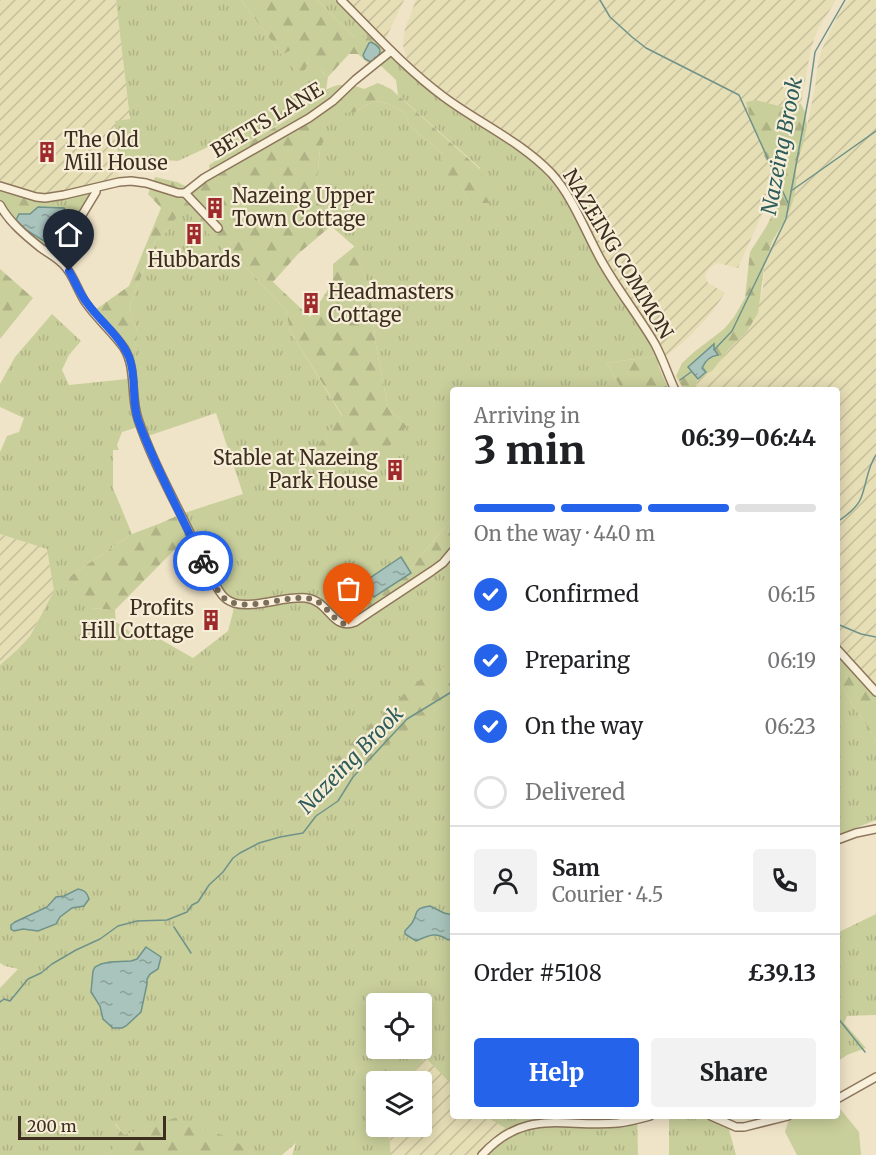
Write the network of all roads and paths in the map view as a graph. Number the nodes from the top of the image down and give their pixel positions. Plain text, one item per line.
1 (341, 0) edge
2 (391, 51) junction
3 (0, 186) edge
4 (96, 188) junction
5 (184, 193) junction
6 (0, 205) edge
7 (218, 228) dead end
8 (61, 262) junction
9 (674, 387) edge
10 (450, 554) edge
11 (840, 652) edge
12 (876, 692) edge
13 (876, 829) edge
14 (840, 839) edge
15 (876, 1077) edge
16 (840, 1097) edge
17 (637, 1119) edge
18 (718, 1119) edge
19 (776, 1119) edge
20 (482, 1155) edge

1 - 2 street, NAZEING COMMON
2 - 5 street, BETTS LANE
2 - 9 street, NAZEING COMMON
3 - 4 street
4 - 5 street
4 - 8 street
5 - 7 street
6 - 8 street
8 - 10 street
11 - 12 street
13 - 14 street
15 - 16 street
17 - 20 street
18 - 19 street

